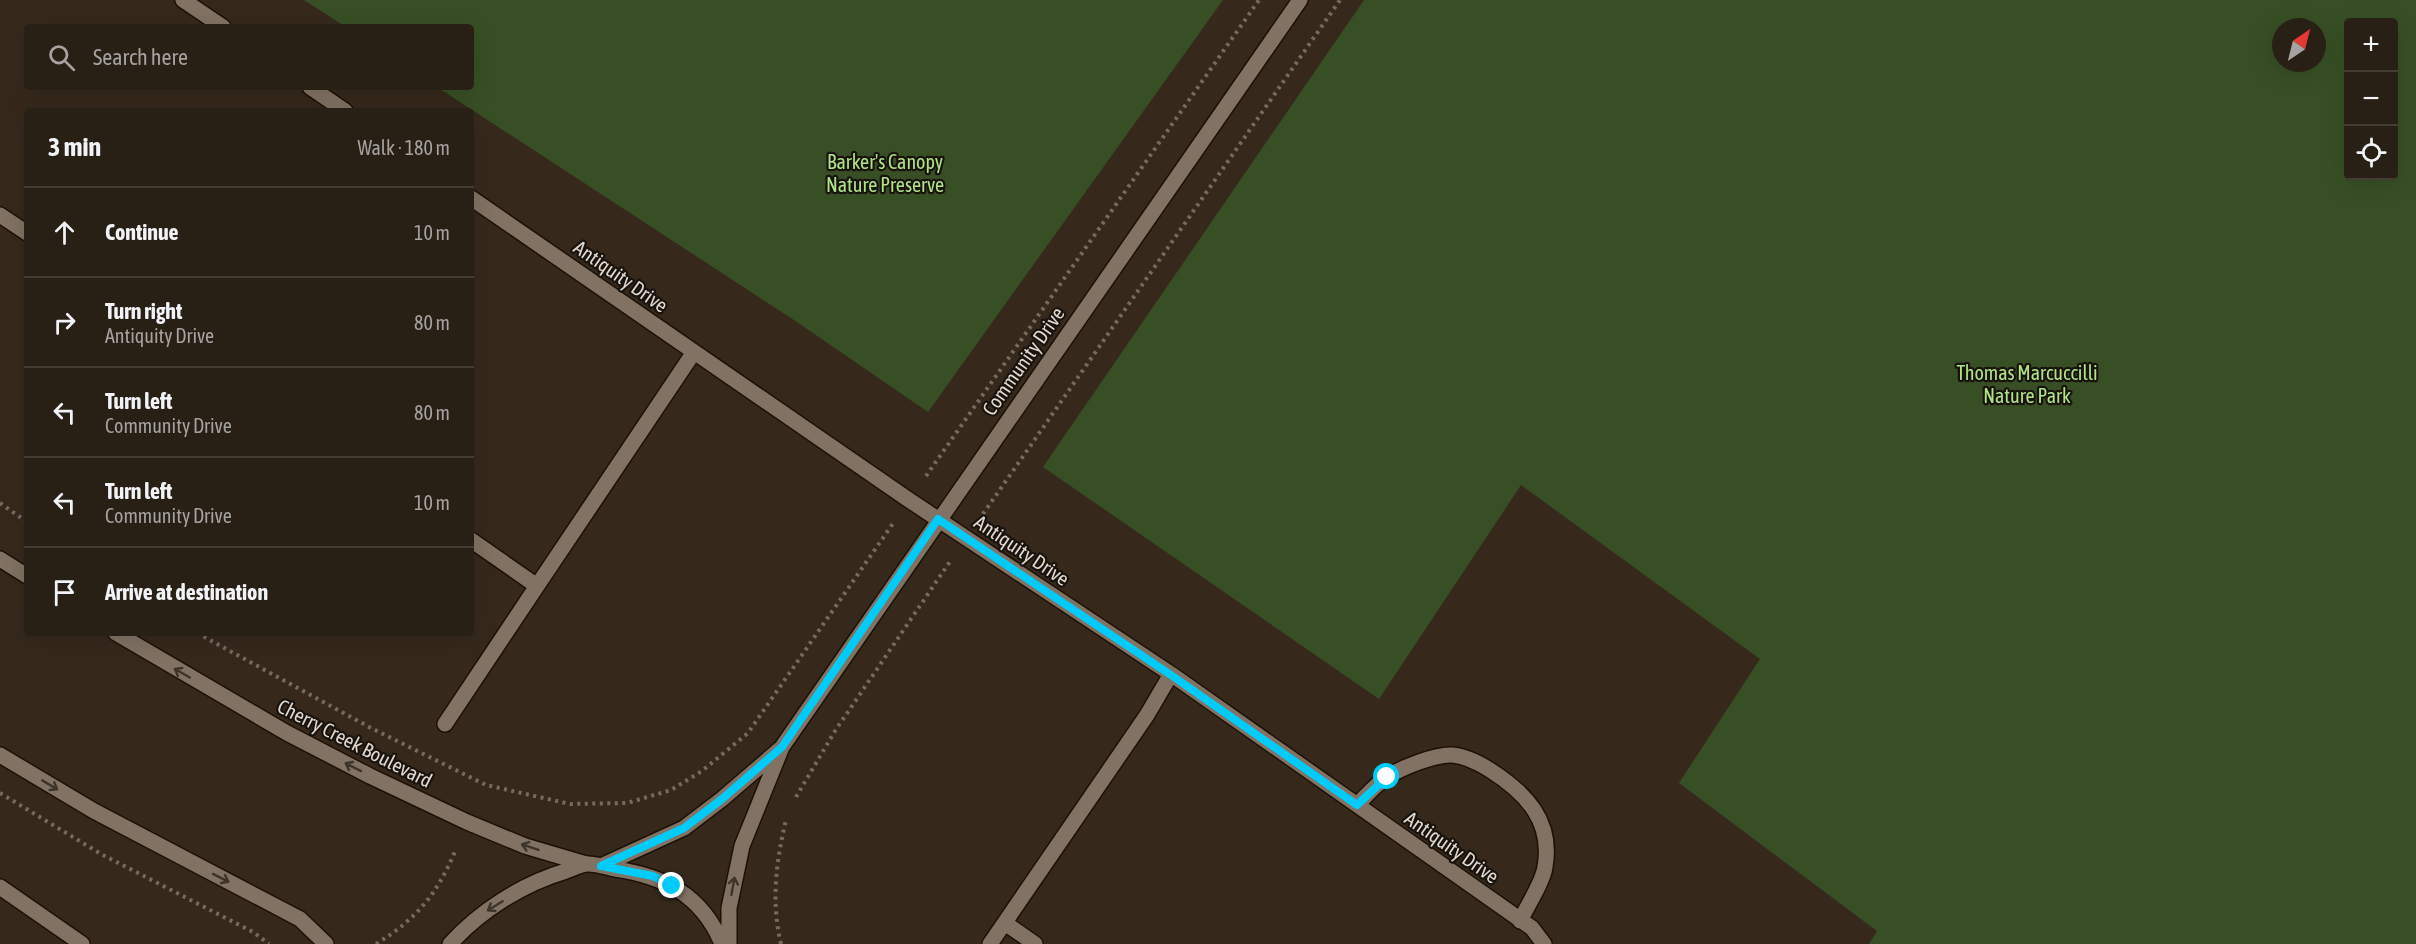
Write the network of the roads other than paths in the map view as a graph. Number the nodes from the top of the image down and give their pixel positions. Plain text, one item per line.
1 (183, 0) edge
2 (1299, 0) edge
3 (219, 24) edge
4 (314, 90) edge
5 (341, 108) edge
6 (474, 200) edge
7 (0, 215) edge
8 (24, 231) edge
9 (694, 352) junction
10 (938, 519) junction
11 (474, 542) edge
12 (0, 559) edge
13 (24, 574) edge
14 (537, 585) junction
15 (121, 636) edge
16 (1171, 675) junction
17 (445, 724) dead end
18 (782, 747) junction
19 (0, 755) edge
20 (1357, 805) junction
21 (594, 865) junction
22 (0, 887) edge
23 (1520, 921) junction
24 (1005, 923) junction
25 (82, 944) edge
26 (326, 944) edge
27 (450, 944) edge
28 (722, 944) edge
29 (729, 944) edge
30 (990, 944) edge
31 (1035, 944) edge
32 (1544, 944) edge

1 - 3 street
2 - 10 street, Community Drive
4 - 5 street
6 - 9 street, Antiquity Drive
7 - 8 street
9 - 10 street, Antiquity Drive
9 - 14 street
10 - 16 street, Antiquity Drive
10 - 18 street, Community Drive
11 - 14 street
12 - 13 street
14 - 17 street
21 -> 15 street, Cherry Creek Boulevard
16 - 20 street, Antiquity Drive
16 - 24 street
18 - 21 street, Community Drive
29 -> 18 street, Community Drive
19 -> 26 street
20 - 23 street, Antiquity Drive
20 - 23 street
21 -> 27 street, Community Drive
21 - 28 street
22 - 25 street
23 - 32 street, Antiquity Drive
24 - 30 street
24 - 31 street

